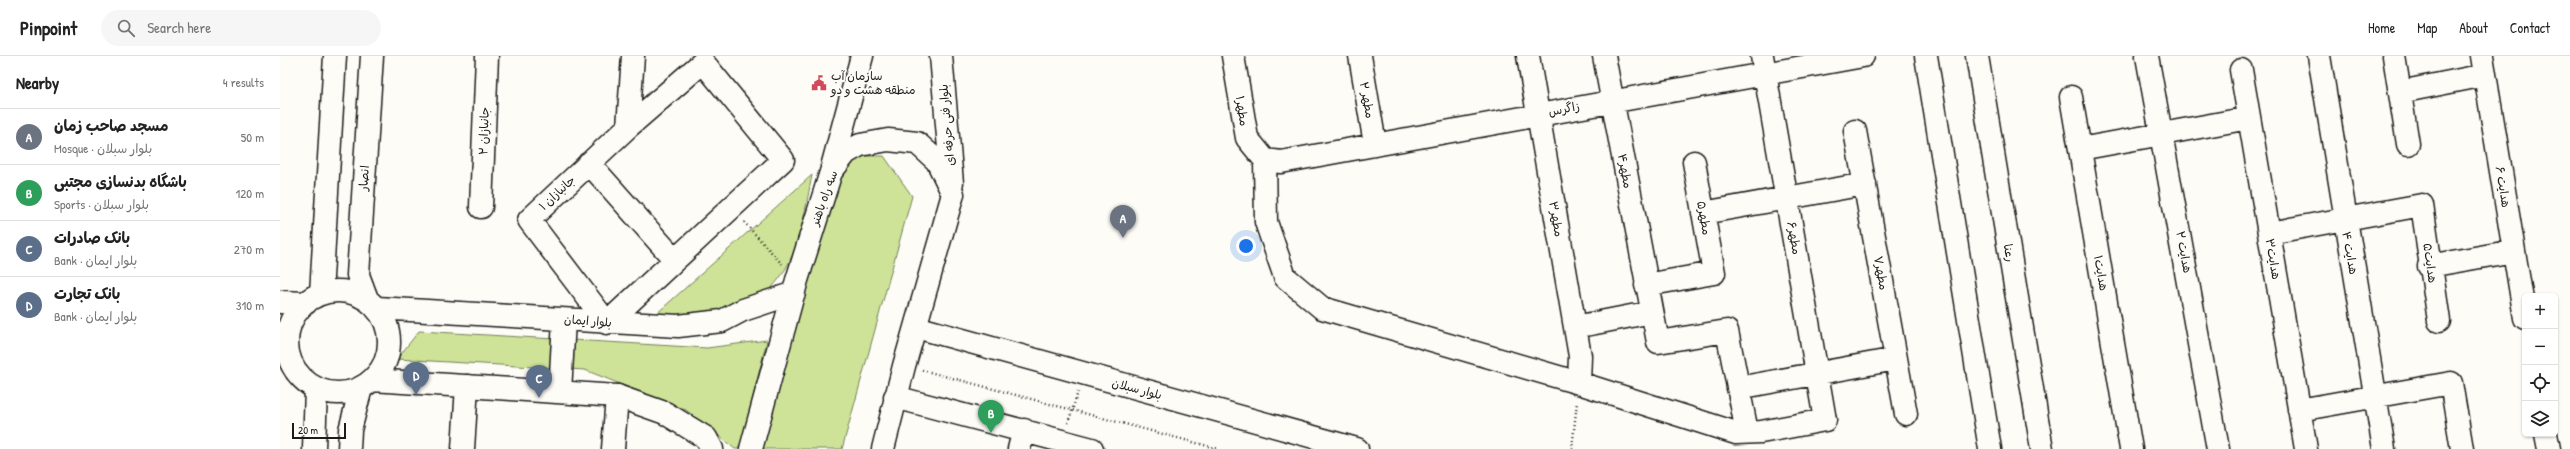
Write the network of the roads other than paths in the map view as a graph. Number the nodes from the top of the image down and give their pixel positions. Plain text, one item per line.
1 (335, 56) edge
2 (372, 56) edge
3 (486, 56) edge
4 (633, 56) edge
5 (862, 56) edge
6 (941, 56) edge
7 (1233, 56) edge
8 (1360, 56) edge
9 (1528, 56) edge
10 (1604, 56) edge
11 (1863, 56) edge
12 (1926, 56) edge
13 (1977, 56) edge
14 (2147, 56) edge
15 (2319, 56) edge
16 (2394, 56) edge
17 (1763, 65) edge
18 (2483, 66) edge
19 (2241, 70) dead end
20 (2400, 92) junction
21 (2071, 97) dead end
22 (1612, 100) junction
23 (1538, 114) junction
24 (2249, 118) junction
25 (628, 127) junction
26 (1855, 131) dead end
27 (2163, 133) junction
28 (1375, 144) junction
29 (2408, 144) dead end
30 (2080, 149) junction
31 (1265, 160) junction
32 (1694, 162) dead end
33 (589, 164) junction
34 (831, 172) junction
35 (1865, 184) junction
36 (953, 194) junction
37 (1787, 198) junction
38 (481, 207) dead end
39 (1703, 213) junction
40 (2344, 218) junction
41 (2269, 233) junction
42 (2514, 251) junction
43 (675, 260) junction
44 (2429, 266) junction
45 (1646, 285) junction
46 (795, 286) junction
47 (313, 298) junction
48 (2522, 300) edge
49 (280, 302) edge
50 (372, 304) junction
51 (1652, 312) junction
52 (564, 320) junction
53 (2439, 321) dead end
54 (607, 323) junction
55 (916, 327) junction
56 (1575, 327) junction
57 (1896, 359) junction
58 (1818, 374) junction
59 (280, 376) edge
60 (1579, 383) junction
61 (311, 384) junction
62 (366, 384) junction
63 (467, 386) junction
64 (1738, 388) junction
65 (560, 392) junction
66 (617, 396) junction
67 (2375, 396) junction
68 (895, 397) junction
69 (2299, 410) junction
70 (1906, 414) dead end
71 (1747, 432) junction
72 (2547, 437) edge
73 (1022, 440) edge
74 (314, 449) edge
75 (349, 449) edge
76 (463, 449) edge
77 (613, 449) edge
78 (712, 449) edge
79 (751, 449) edge
80 (883, 449) edge
81 (1092, 449) edge
82 (1357, 449) edge
83 (1990, 449) edge
84 (2042, 449) edge
85 (2131, 449) edge
86 (2218, 449) edge
87 (2306, 449) edge
88 (2384, 449) edge
89 (2462, 449) edge
90 (2549, 449) edge

1 - 47 street
2 - 50 street, انصار
3 - 38 street, جانبازان ۲
4 - 25 street
5 - 34 street
6 - 36 street, بلوار فنی حرفه ای
7 - 31 street, مطهر۱
8 - 28 street, مطهر ۲
9 - 23 street, مطهر۳
10 - 22 street, مطهر۴
11 - 17 street, زاگرس
12 - 83 street
13 - 84 street, رعنا
14 - 27 street, هدایت ۲
15 - 40 street, هدایت ۴
16 - 20 street
17 - 22 street, زاگرس
17 - 37 street, مطهر۶
18 - 20 street
18 - 42 street, هدایت ۶
19 - 24 street, هدایت۳
20 - 29 street
21 - 30 street, هدایت۱
22 - 23 street, زاگرس
22 - 45 street, مطهر۴
23 - 28 street, زاگرس
23 - 56 street, مطهر۳
24 - 27 street
24 - 41 street, هدایت۳
25 - 33 street, جانبازان ۱
25 - 43 street, جانبازان ۱
26 - 35 street, مطهر۷
27 - 30 street
27 - 86 street, هدایت ۲
28 - 31 street, زاگرس
30 - 85 street, هدایت۱
31 - 60 street
32 - 39 street, مطهر۵
33 - 43 street
33 - 54 street, جانبازان ۱
34 - 36 street, سه راه باهنر
34 - 46 street, سه راه باهنر
35 - 37 street
35 - 57 street, مطهر۷
36 - 55 street
37 - 39 street
37 - 58 street, مطهر۶
39 - 45 street, مطهر۵
40 - 41 street
40 - 44 street, هدایت۵
40 - 67 street, هدایت ۴
41 - 69 street, هدایت۳
42 - 44 street
42 - 48 street, هدایت ۶
43 - 54 street
44 - 53 street, هدایت۵
45 - 51 street, مطهر۴
46 - 54 street, بلوار ایمان
46 - 79 street, سه راه باهنر
47 - 49 street
47 - 50 street
47 - 61 street
50 - 52 street, بلوار ایمان
50 - 62 street
51 - 56 street
51 - 64 street, مطهر۴
52 - 54 street, بلوار ایمان
52 - 65 street
55 - 68 street
55 - 82 street, بلوار سبلان
56 - 60 street, مطهر۳
57 - 58 street
57 - 70 street, مطهر۷
58 - 64 street
58 - 71 street, مطهر۶
59 - 61 street
60 - 71 street
61 - 62 street
61 - 74 street
62 - 63 street
62 - 75 street
63 - 65 street
63 - 76 street
64 - 71 street
65 - 66 street
66 - 77 street
66 - 78 street
67 - 69 street
67 - 88 street, هدایت ۴
67 - 89 street
68 - 73 street
68 - 80 street
69 - 87 street, هدایت۳
72 - 90 street
73 - 81 street

